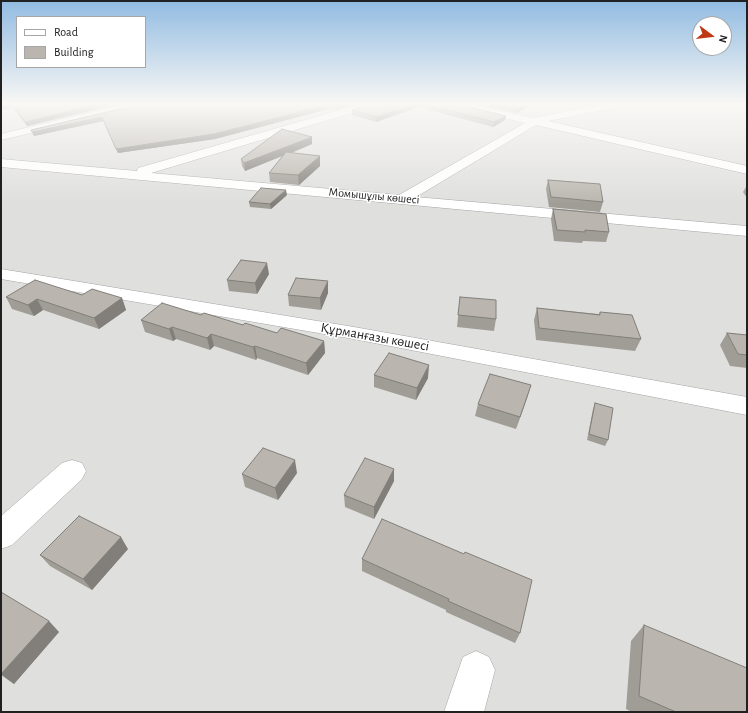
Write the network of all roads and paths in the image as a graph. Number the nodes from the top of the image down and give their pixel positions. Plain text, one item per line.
1 (257, 137) edge
2 (507, 137) edge
3 (605, 137) edge
4 (1, 163) edge
5 (747, 170) edge
6 (130, 174) junction
7 (402, 199) junction
8 (747, 231) edge
9 (1, 274) edge
10 (747, 406) edge
11 (72, 471) dead end
12 (1, 535) edge
13 (476, 670) dead end
14 (464, 712) edge

1 - 6 street
2 - 7 street
3 - 5 street
4 - 6 street, Момышұлы көшесі
6 - 7 street, Момышұлы көшесі
7 - 8 street, Момышұлы көшесі
9 - 10 street, Құрманғазы көшесі
11 - 12 street
13 - 14 street

